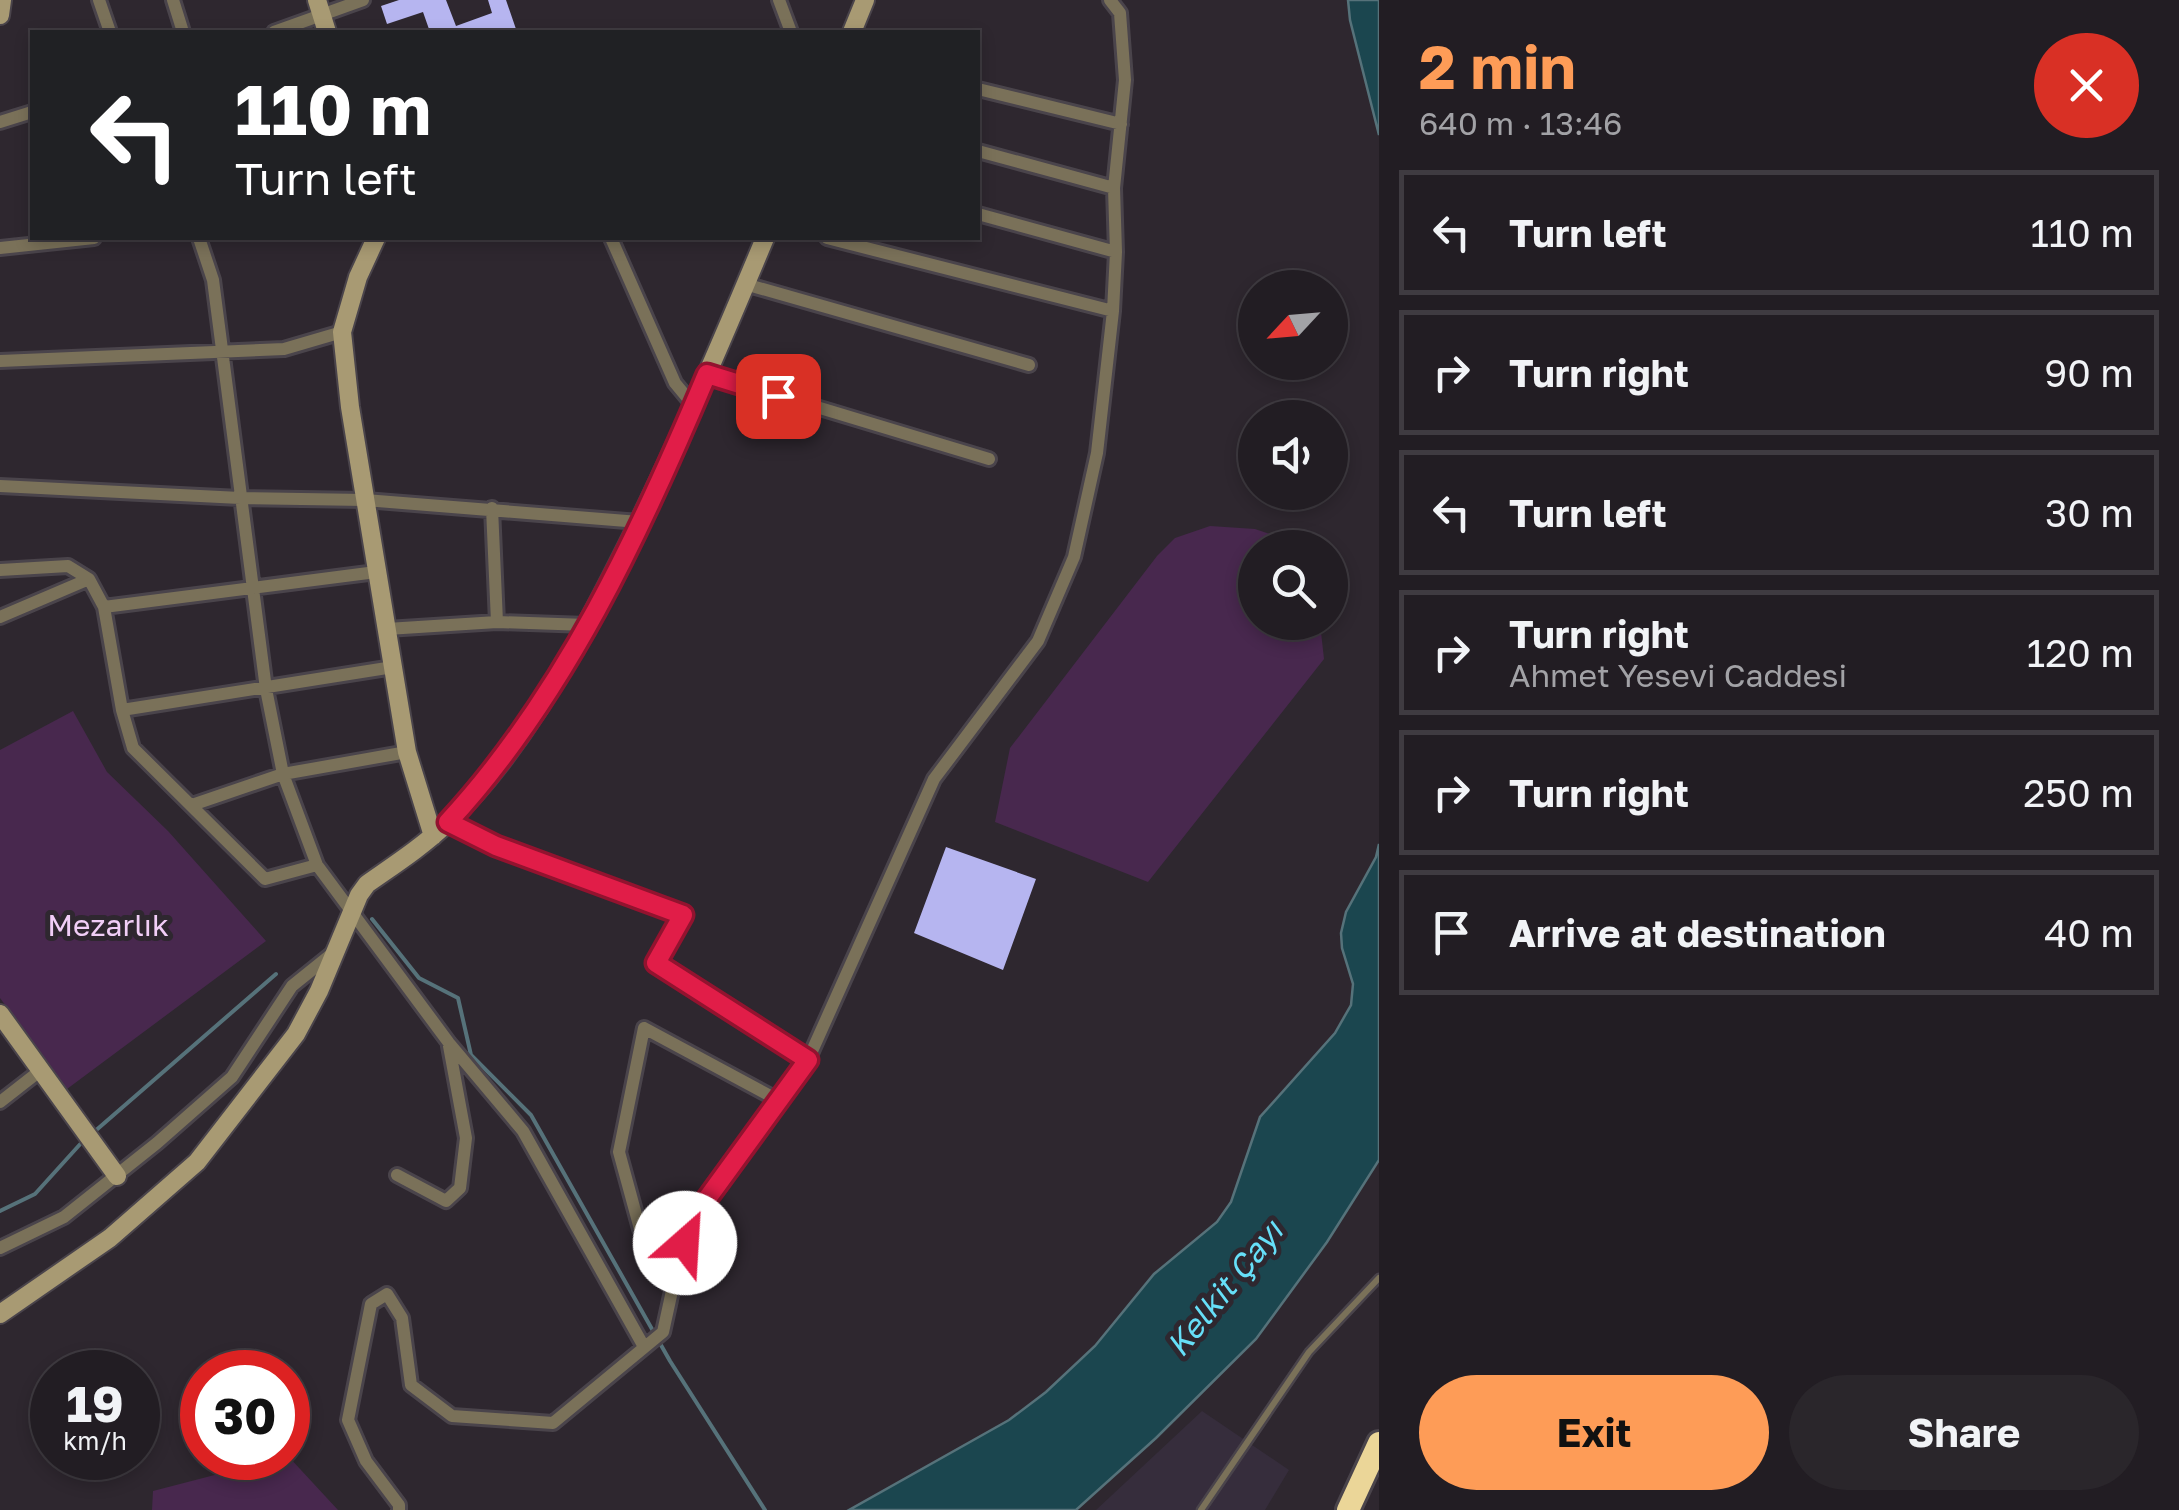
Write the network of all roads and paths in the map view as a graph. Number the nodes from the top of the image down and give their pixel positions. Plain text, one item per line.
1 (2, 0) edge
2 (99, 0) edge
3 (172, 0) edge
4 (363, 0) edge
5 (779, 0) edge
6 (865, 0) edge
7 (1110, 0) edge
8 (0, 15) edge
9 (322, 16) edge
10 (109, 30) edge
11 (182, 30) edge
12 (280, 30) edge
13 (790, 30) edge
14 (853, 30) edge
15 (980, 89) edge
16 (30, 113) edge
17 (0, 122) edge
18 (1121, 124) junction
19 (980, 152) edge
20 (1114, 188) junction
21 (980, 215) edge
22 (82, 240) edge
23 (200, 240) edge
24 (375, 240) edge
25 (612, 240) edge
26 (764, 240) edge
27 (835, 240) edge
28 (0, 248) edge
29 (1116, 252) junction
30 (745, 284) junction
31 (1113, 311) junction
32 (342, 332) junction
33 (221, 352) junction
34 (0, 361) edge
35 (1029, 365) dead end
36 (707, 374) junction
37 (694, 406) junction
38 (990, 459) dead end
39 (0, 486) edge
40 (240, 498) junction
41 (365, 500) junction
42 (492, 508) junction
43 (640, 522) junction
44 (0, 570) edge
45 (376, 572) junction
46 (90, 579) junction
47 (251, 587) junction
48 (104, 608) junction
49 (0, 617) edge
50 (497, 622) junction
51 (587, 625) junction
52 (387, 630) junction
53 (393, 667) junction
54 (266, 689) junction
55 (122, 710) junction
56 (407, 752) junction
57 (283, 774) junction
58 (192, 805) junction
59 (448, 822) junction
60 (433, 836) junction
61 (318, 864) junction
62 (351, 910) junction
63 (333, 954) junction
64 (0, 1014) edge
65 (449, 1044) junction
66 (808, 1060) junction
67 (41, 1070) junction
68 (776, 1099) junction
69 (0, 1102) edge
70 (398, 1175) dead end
71 (117, 1176) junction
72 (0, 1248) edge
73 (1379, 1278) edge
74 (673, 1286) junction
75 (0, 1314) edge
76 (646, 1342) junction
77 (1379, 1443) edge
78 (399, 1510) edge
79 (1200, 1510) edge
80 (1348, 1510) edge

1 - 8 street
2 - 10 street
3 - 11 street
4 - 9 street
5 - 13 street
6 - 14 street
7 - 18 street
9 - 12 street
15 - 18 street
16 - 17 street
18 - 20 street
19 - 20 street
20 - 29 street
21 - 29 street
22 - 28 street
23 - 33 street
24 - 32 street
25 - 37 street
26 - 30 street
27 - 31 street
29 - 31 street
30 - 35 street
30 - 36 street
31 - 66 street
32 - 33 street
32 - 41 street
33 - 34 street
33 - 40 street
36 - 37 street
36 - 38 street
37 - 43 street
39 - 40 street
40 - 41 street
40 - 47 street
41 - 42 street
41 - 45 street
42 - 43 street
42 - 50 street
43 - 51 street
44 - 46 street
45 - 47 street
45 - 52 street
46 - 48 street
46 - 49 street
47 - 48 street
47 - 54 street
48 - 55 street
50 - 51 street
50 - 52 street
51 - 59 street
52 - 53 street
53 - 54 street
53 - 56 street
54 - 55 street
54 - 57 street
55 - 58 street
56 - 57 street
56 - 60 street
57 - 58 street
57 - 61 street
58 - 61 street
59 - 60 street
59 - 66 street
60 - 62 street
61 - 62 street
62 - 63 street
62 - 65 street
63 - 71 street
63 - 75 street
64 - 67 street
65 - 70 street
65 - 76 street
66 - 68 street
67 - 69 street
67 - 71 street
68 - 74 street
68 - 74 street
71 - 72 street
73 - 79 lane
74 - 76 street
76 - 78 street
77 - 80 highway

